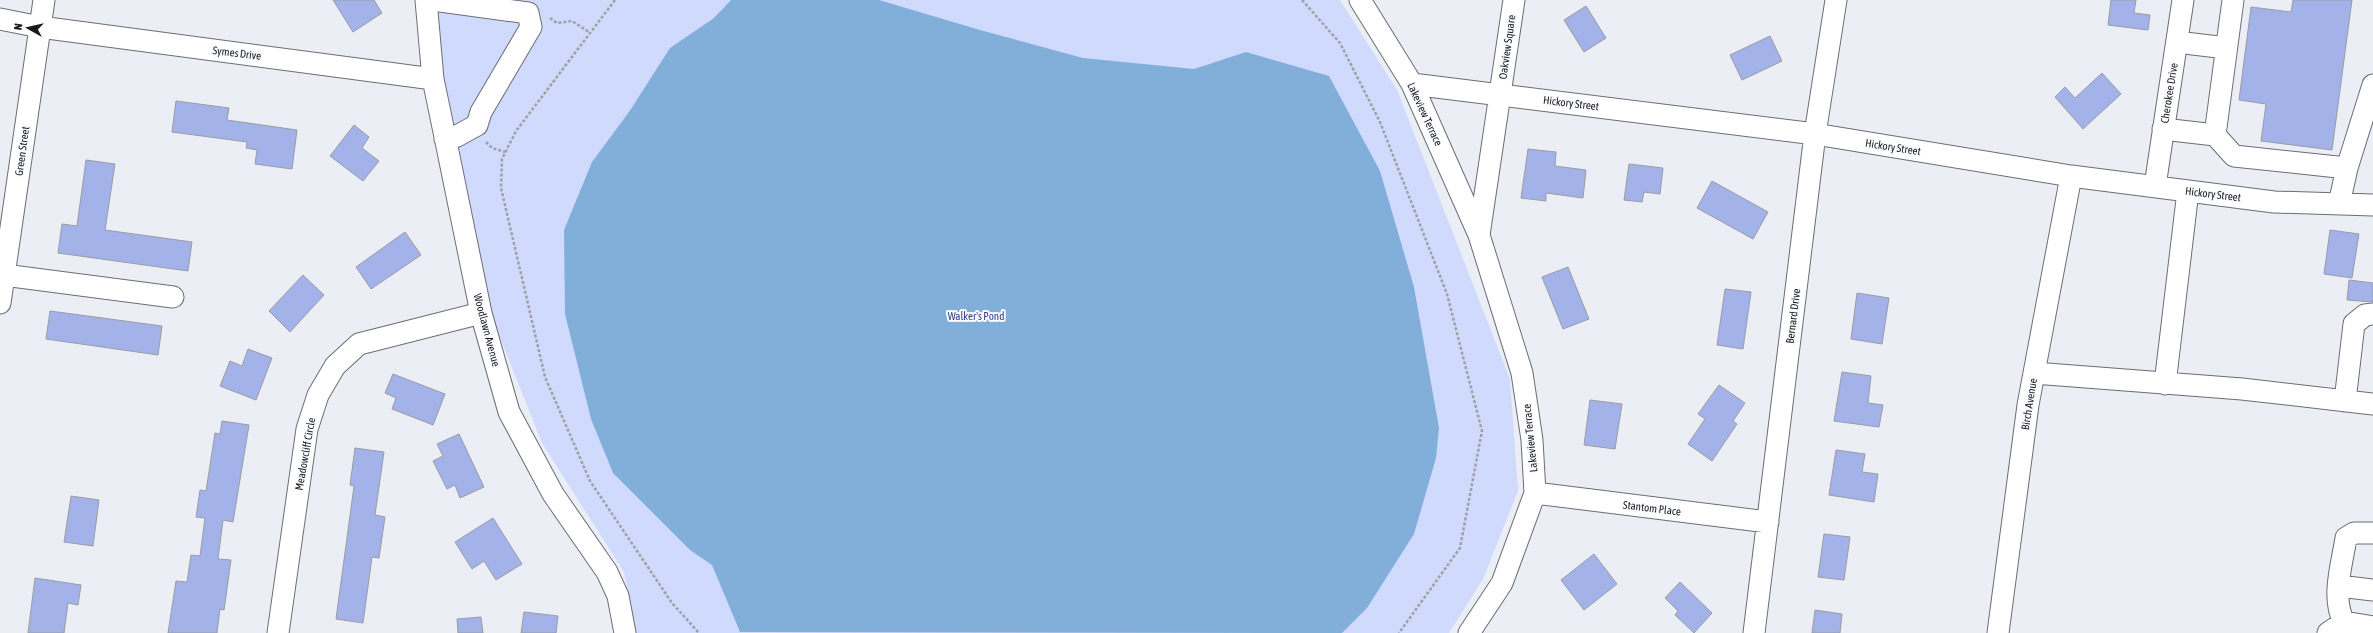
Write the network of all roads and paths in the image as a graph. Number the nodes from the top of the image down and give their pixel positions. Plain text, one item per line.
1 (44, 0) edge
2 (426, 0) edge
3 (433, 0) edge
4 (615, 0) edge
5 (1302, 0) edge
6 (1360, 0) edge
7 (1514, 0) edge
8 (1836, 0) edge
9 (2183, 0) edge
10 (2233, 0) edge
11 (0, 19) edge
12 (529, 21) junction
13 (40, 28) junction
14 (589, 32) junction
15 (2177, 42) junction
16 (2226, 48) junction
17 (433, 79) junction
18 (1412, 84) junction
19 (2373, 90) edge
20 (1501, 94) junction
21 (2163, 130) junction
22 (1815, 134) junction
23 (2215, 135) junction
24 (445, 139) junction
25 (2348, 164) junction
26 (2071, 176) junction
27 (2155, 186) junction
28 (2188, 192) junction
29 (2339, 204) junction
30 (2373, 206) edge
31 (1479, 235) junction
32 (4, 275) junction
33 (173, 297) dead end
34 (0, 303) edge
35 (481, 313) junction
36 (2373, 314) edge
37 (2034, 373) junction
38 (2165, 384) junction
39 (2345, 401) junction
40 (2373, 404) edge
41 (1535, 493) junction
42 (1768, 522) junction
43 (2373, 533) edge
44 (2339, 586) junction
45 (2373, 590) edge
46 (2373, 627) edge
47 (2336, 628) edge
48 (278, 633) edge
49 (625, 633) edge
50 (699, 633) edge
51 (1399, 633) edge
52 (1469, 633) edge
53 (1754, 633) edge
54 (1998, 633) edge

1 - 13 street, Green Street
2 - 17 street, Woodlawn Avenue
3 - 12 street
4 - 14 path
5 - 51 path
6 - 18 street, Lakeview Terrace
7 - 20 street, Oakview Square
8 - 22 street, Bernard Drive
9 - 15 street, Cherokee Drive
10 - 16 street
11 - 13 street, Symes Drive
12 - 14 path
12 - 24 street
13 - 17 street, Symes Drive
13 - 32 street, Green Street
14 - 50 path
15 - 16 street
15 - 21 street, Cherokee Drive
16 - 23 street
17 - 24 street, Woodlawn Avenue
18 - 20 street, Hickory Street
18 - 31 street, Lakeview Terrace
19 - 25 street
20 - 22 street, Hickory Street
20 - 31 street, Lakeview Terrace
21 - 23 street
21 - 27 street, Cherokee Drive
22 - 26 street, Hickory Street
22 - 42 street, Bernard Drive
23 - 25 street
24 - 35 street, Woodlawn Avenue
25 - 29 street
26 - 27 street, Hickory Street
26 - 37 street, Birch Avenue
27 - 28 street, Hickory Street
28 - 29 street, Hickory Street
28 - 38 street
29 - 30 street, Hickory Street
31 - 41 street, Lakeview Terrace
32 - 33 street
32 - 34 street, Green Street
35 - 48 street, Meadowcliff Circle
35 - 49 street, Woodlawn Avenue
36 - 39 street
37 - 38 street
37 - 54 street, Birch Avenue
38 - 39 street
39 - 40 street
41 - 42 street, Stantom Place
41 - 52 street, Lakeview Terrace
42 - 53 street, Bernard Drive
43 - 44 street
44 - 45 street
44 - 47 street
46 - 47 street

